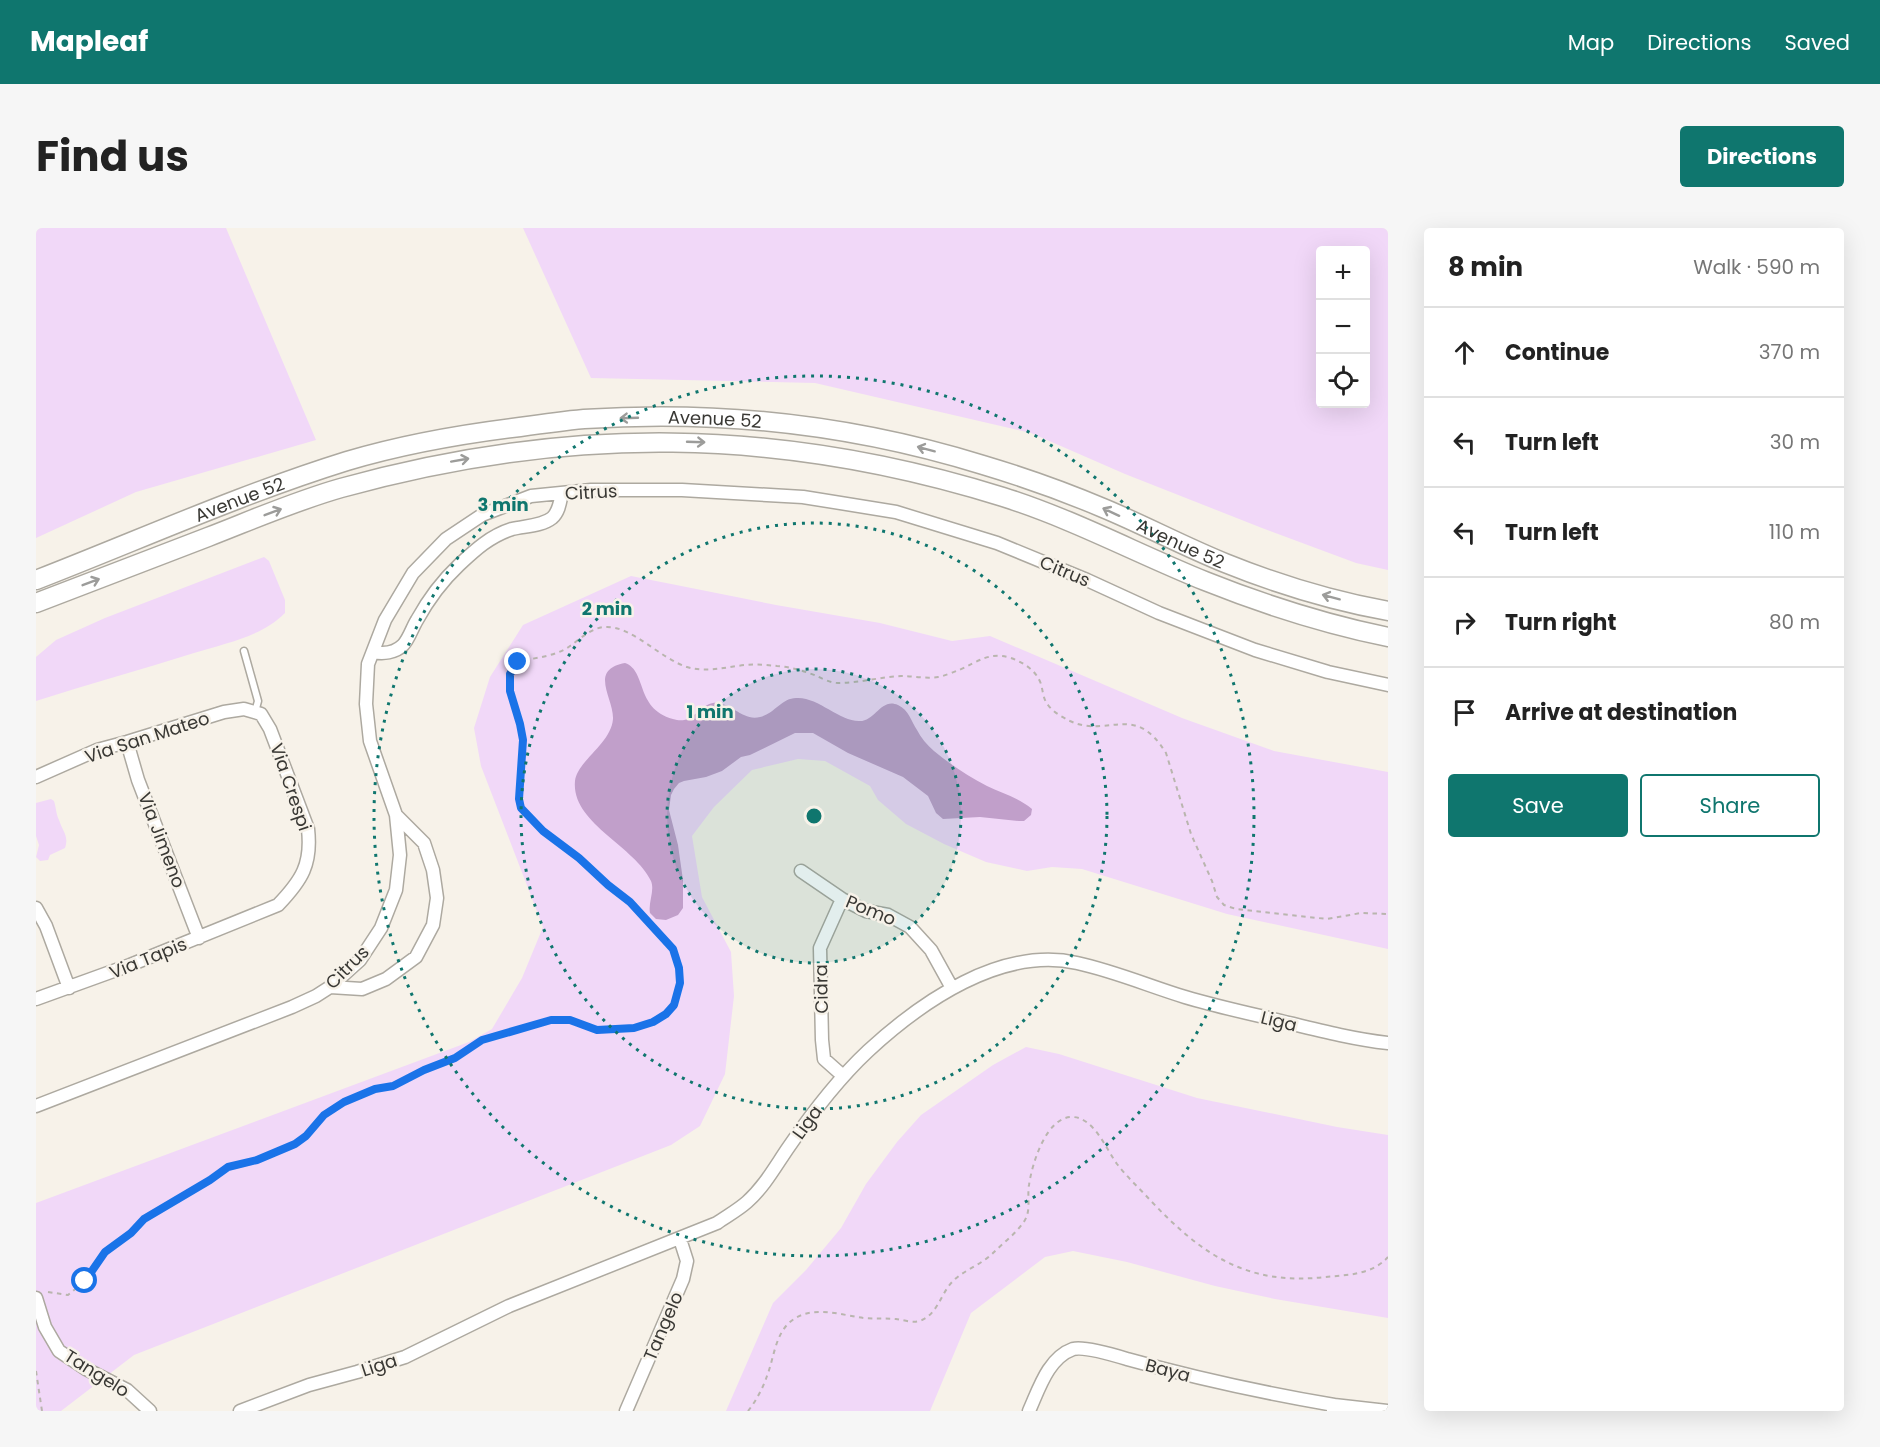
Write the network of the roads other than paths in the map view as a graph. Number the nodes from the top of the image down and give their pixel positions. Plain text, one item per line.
1 (562, 493) junction
2 (36, 580) edge
3 (36, 603) edge
4 (1388, 611) edge
5 (1388, 637) edge
6 (244, 651) dead end
7 (373, 652) junction
8 (1388, 685) edge
9 (258, 713) junction
10 (128, 742) junction
11 (36, 777) edge
12 (396, 815) junction
13 (801, 872) dead end
14 (842, 899) junction
15 (36, 908) edge
16 (259, 914) joint
17 (199, 938) junction
18 (330, 987) junction
19 (69, 988) junction
20 (951, 988) junction
21 (36, 999) edge
22 (1388, 1043) edge
23 (842, 1075) junction
24 (36, 1106) edge
25 (680, 1239) junction
26 (41, 1295) edge
27 (1334, 1408) edge
28 (150, 1411) edge
29 (240, 1411) edge
30 (626, 1411) edge
31 (1029, 1411) edge
32 (1387, 1411) edge

1 - 7 street, Citrus
1 - 7 street
1 - 8 street, Citrus
4 -> 2 main road, Avenue 52
3 -> 5 main road, Avenue 52
6 - 9 lane
7 - 12 street, Citrus
9 - 10 street, Via San Mateo
9 - 16 street, Via Crespi
10 - 11 street, Via San Mateo
10 - 17 street, Via Jimeno
12 - 18 street, Citrus
12 - 18 street
13 - 14 street, Pomo
14 - 20 street, Pomo
14 - 23 street, Cidra
15 - 19 street
16 - 17 street, Via Tapis
17 - 19 street, Via Tapis
18 - 24 street, Citrus
19 - 21 street, Via Tapis
20 - 22 street, Liga
20 - 23 street, Liga
23 - 25 street, Liga
25 - 29 street, Liga
25 - 30 street, Tangelo
26 - 28 street, Tangelo
27 - 31 street, Baya
27 - 32 street, Baya

